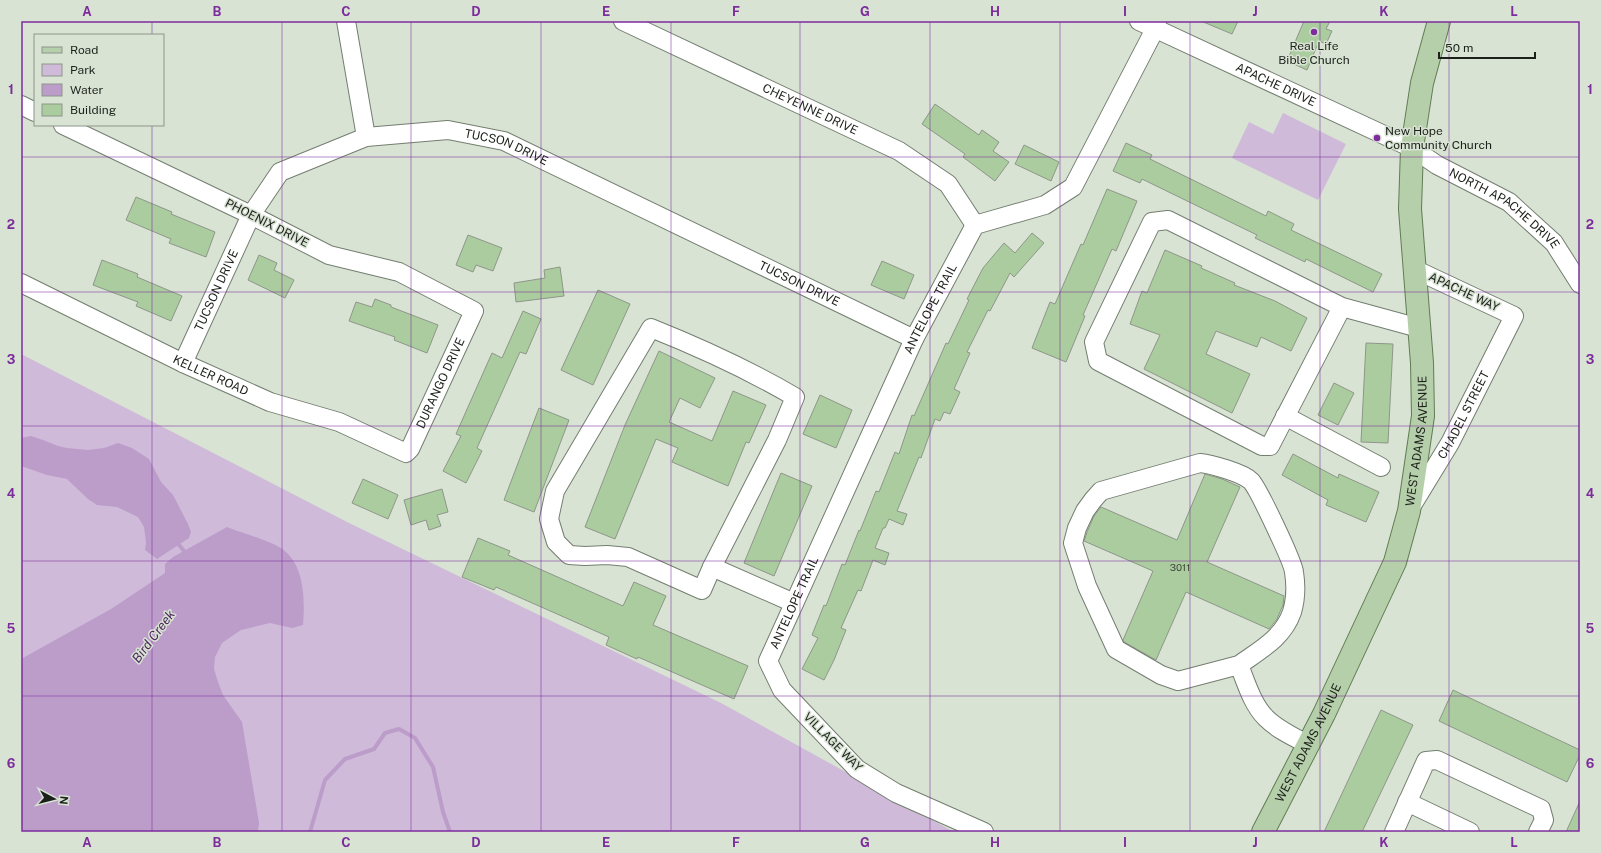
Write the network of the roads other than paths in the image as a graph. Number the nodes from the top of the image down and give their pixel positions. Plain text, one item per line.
1 (346, 21) edge
2 (623, 21) edge
3 (1139, 21) edge
4 (1439, 21) edge
5 (1156, 25) edge
6 (21, 105) edge
7 (34, 112) edge
8 (65, 126) edge
9 (366, 137) junction
10 (1412, 148) junction
11 (251, 215) junction
12 (975, 225) junction
13 (1414, 269) junction
14 (21, 283) edge
15 (1580, 284) edge
16 (1342, 307) junction
17 (474, 311) joint
18 (1514, 316) joint
19 (1419, 328) junction
20 (914, 339) junction
21 (183, 363) junction
22 (1285, 416) junction
23 (406, 453) joint
24 (1381, 467) dead end
25 (1409, 511) junction
26 (712, 566) junction
27 (794, 603) junction
28 (768, 661) joint
29 (1239, 664) junction
30 (1309, 745) junction
31 (1407, 802) junction
32 (984, 832) edge
33 (1263, 832) edge
34 (1394, 832) edge
35 (1470, 832) edge
36 (1538, 832) edge

1 - 9 street
2 - 12 street, CHEYENNE DRIVE
3 - 5 street, APACHE DRIVE
4 - 10 main road, WEST ADAMS AVENUE
5 - 10 street, APACHE DRIVE
5 - 12 street
6 - 7 street
8 - 11 street, PHOENIX DRIVE
9 - 11 street, TUCSON DRIVE
9 - 20 street, TUCSON DRIVE
10 - 13 main road, WEST ADAMS AVENUE
10 - 15 street, NORTH APACHE DRIVE
11 - 17 street, PHOENIX DRIVE
11 - 21 street, TUCSON DRIVE
12 - 20 street, ANTELOPE TRAIL
13 - 18 street, APACHE WAY
13 - 19 main road, WEST ADAMS AVENUE
14 - 21 street, KELLER ROAD
16 - 19 street
16 - 22 street
16 - 22 street
17 - 23 street, DURANGO DRIVE
18 - 25 street, CHADEL STREET
19 - 25 main road, WEST ADAMS AVENUE
20 - 27 street, ANTELOPE TRAIL
21 - 23 street, KELLER ROAD
22 - 24 street
25 - 30 main road, WEST ADAMS AVENUE
26 - 26 street
26 - 27 street
27 - 28 street, ANTELOPE TRAIL
28 - 32 street, VILLAGE WAY
29 - 29 street
29 - 30 street
30 - 33 main road, WEST ADAMS AVENUE
31 - 34 street
31 - 35 street
31 - 36 street

